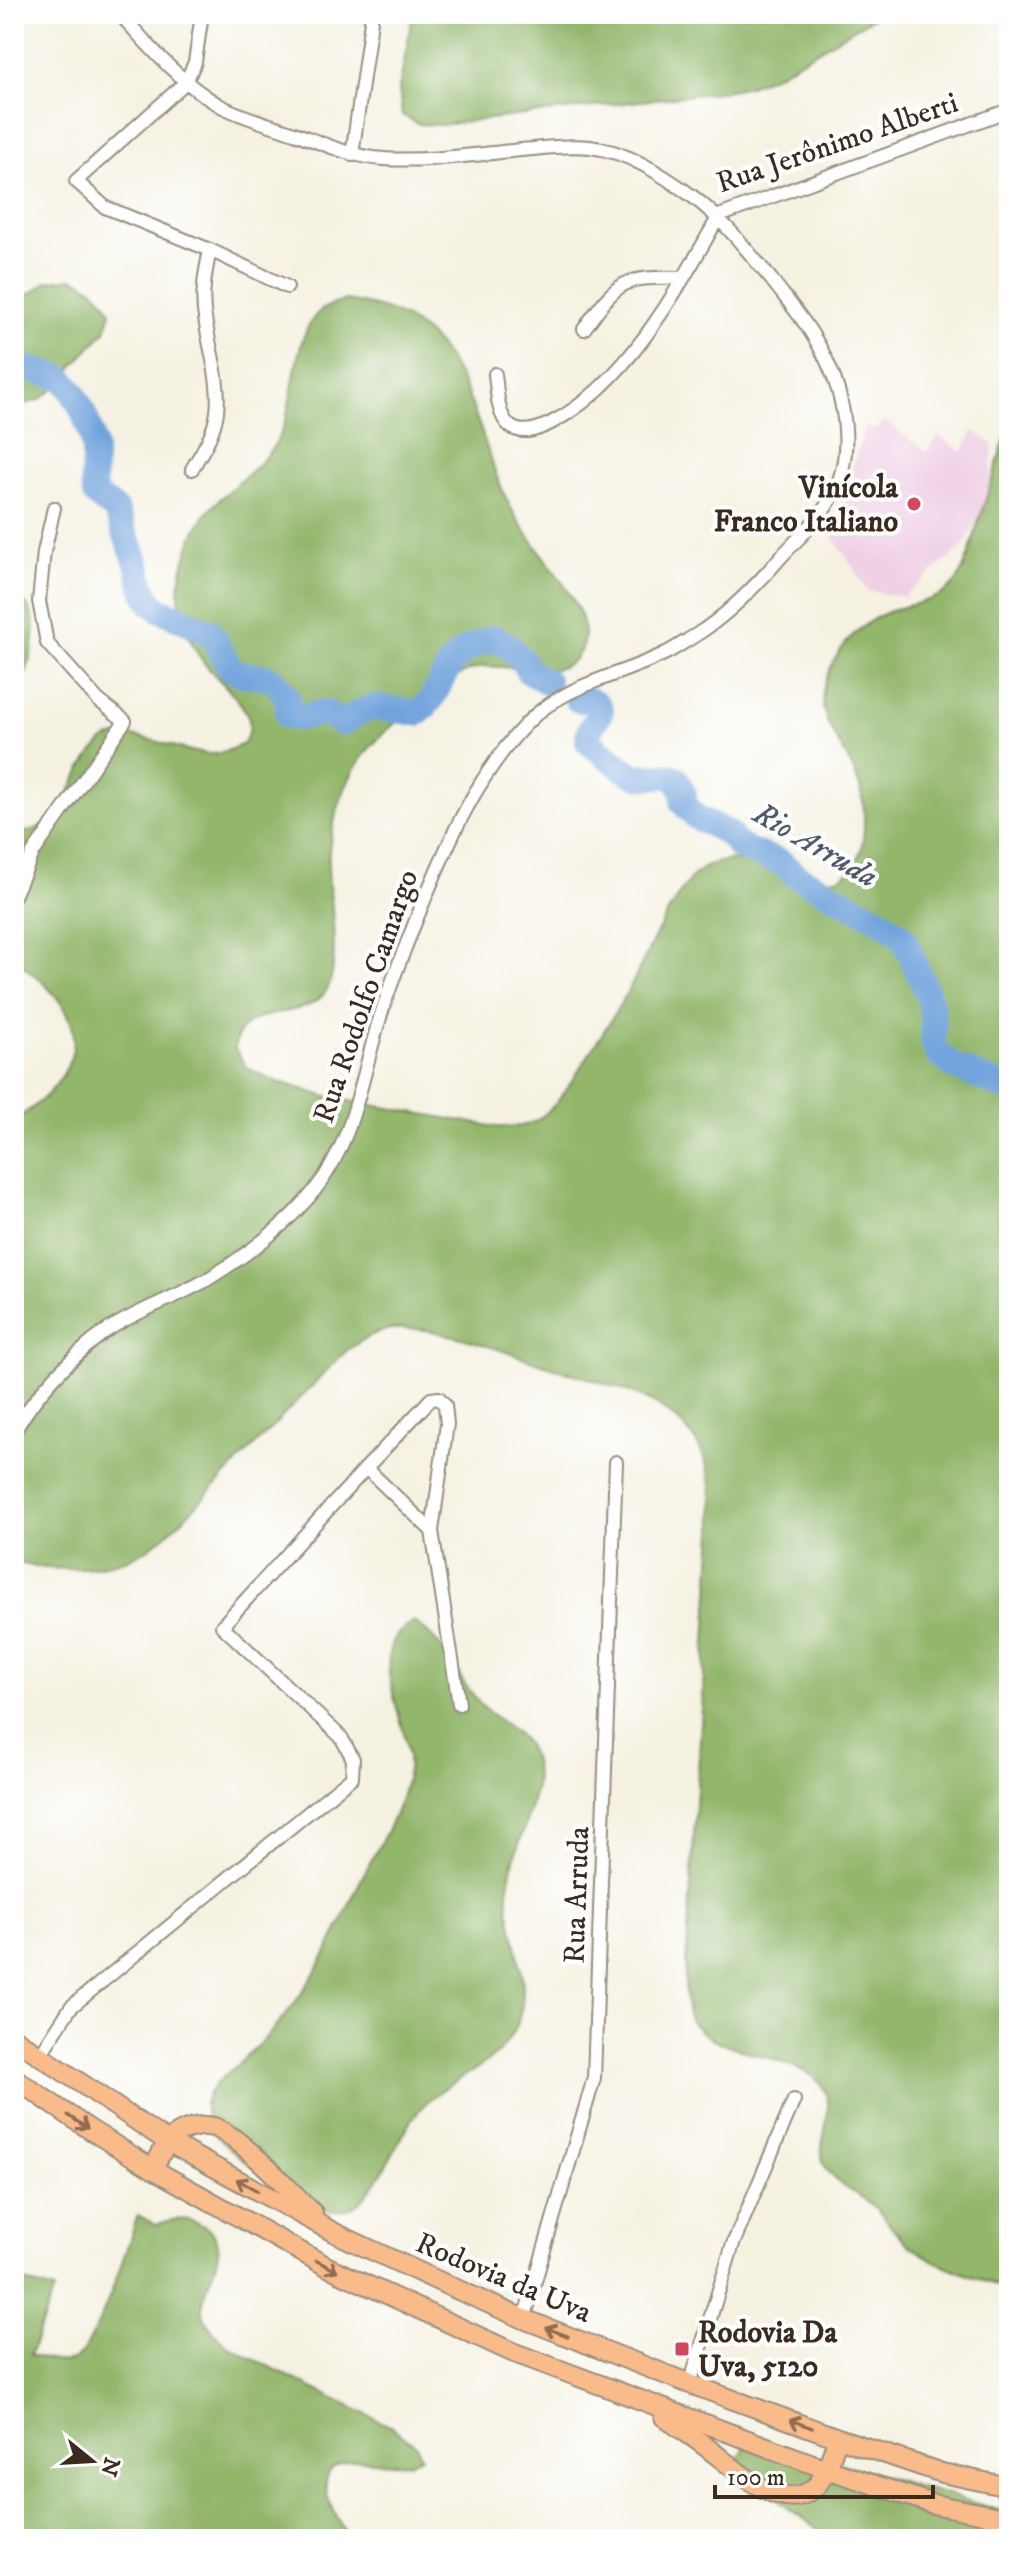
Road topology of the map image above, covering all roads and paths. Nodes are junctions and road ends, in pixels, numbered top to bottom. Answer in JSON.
{"nodes":[{"id":1,"x":120,"y":14,"type":"edge"},
{"id":2,"x":202,"y":14,"type":"edge"},
{"id":3,"x":372,"y":14,"type":"edge"},
{"id":4,"x":186,"y":82,"type":"junction"},
{"id":5,"x":1009,"y":110,"type":"edge"},
{"id":6,"x":352,"y":155,"type":"junction"},
{"id":7,"x":719,"y":216,"type":"junction"},
{"id":8,"x":210,"y":250,"type":"junction"},
{"id":9,"x":683,"y":278,"type":"junction"},
{"id":10,"x":287,"y":287,"type":"dead end"},
{"id":11,"x":584,"y":329,"type":"dead end"},
{"id":12,"x":495,"y":374,"type":"dead end"},
{"id":13,"x":192,"y":469,"type":"dead end"},
{"id":14,"x":54,"y":508,"type":"dead end"},
{"id":15,"x":14,"y":896,"type":"edge"},
{"id":16,"x":14,"y":1432,"type":"edge"},
{"id":17,"x":616,"y":1462,"type":"dead end"},
{"id":18,"x":366,"y":1468,"type":"junction"},
{"id":19,"x":432,"y":1531,"type":"junction"},
{"id":20,"x":459,"y":1704,"type":"dead end"},
{"id":21,"x":14,"y":2038,"type":"edge"},
{"id":22,"x":40,"y":2055,"type":"junction"},
{"id":23,"x":14,"y":2078,"type":"edge"},
{"id":24,"x":794,"y":2100,"type":"dead end"},
{"id":25,"x":168,"y":2142,"type":"junction"},
{"id":26,"x":153,"y":2169,"type":"junction"},
{"id":27,"x":335,"y":2233,"type":"junction"},
{"id":28,"x":524,"y":2319,"type":"junction"},
{"id":29,"x":690,"y":2384,"type":"junction"},
{"id":30,"x":642,"y":2402,"type":"junction"},
{"id":31,"x":838,"y":2438,"type":"junction"},
{"id":32,"x":826,"y":2469,"type":"junction"},
{"id":33,"x":1009,"y":2487,"type":"edge"},
{"id":34,"x":1009,"y":2519,"type":"edge"}],
"edges":[{"from":1,"to":4,"type":"street","name":"Rua Jerônimo Alberti"},
{"from":2,"to":4,"type":"street"},
{"from":3,"to":6,"type":"street"},
{"from":4,"to":6,"type":"street","name":"Rua Jerônimo Alberti"},
{"from":4,"to":8,"type":"street"},
{"from":5,"to":7,"type":"street","name":"Rua Jerônimo Alberti"},
{"from":6,"to":7,"type":"street","name":"Rua Jerônimo Alberti"},
{"from":7,"to":9,"type":"street"},
{"from":7,"to":16,"type":"street","name":"Rua Rodolfo Camargo"},
{"from":8,"to":10,"type":"street"},
{"from":8,"to":13,"type":"street"},
{"from":9,"to":11,"type":"street"},
{"from":9,"to":12,"type":"street"},
{"from":14,"to":15,"type":"street"},
{"from":17,"to":28,"type":"street","name":"Rua Arruda"},
{"from":18,"to":19,"type":"street"},
{"from":18,"to":19,"type":"street"},
{"from":18,"to":22,"type":"street"},
{"from":19,"to":20,"type":"street"},
{"from":21,"to":22,"type":"main road","name":"Rodovia da Uva"},
{"from":22,"to":25,"type":"main road","name":"Rodovia da Uva"},
{"from":23,"to":26,"type":"main road","name":"Rodovia da Uva","one_way":true},
{"from":24,"to":29,"type":"street"},
{"from":25,"to":26,"type":"main road"},
{"from":27,"to":25,"type":"main road","name":"Rodovia da Uva","one_way":true},
{"from":25,"to":27,"type":"main road"},
{"from":26,"to":30,"type":"main road","name":"Rodovia da Uva","one_way":true},
{"from":27,"to":28,"type":"main road","name":"Rodovia da Uva"},
{"from":29,"to":28,"type":"main road","name":"Rodovia da Uva","one_way":true},
{"from":31,"to":29,"type":"main road","name":"Rodovia da Uva","one_way":true},
{"from":30,"to":32,"type":"main road","name":"Rodovia da Uva"},
{"from":30,"to":32,"type":"main road"},
{"from":31,"to":32,"type":"main road"},
{"from":31,"to":33,"type":"main road","name":"Rodovia da Uva"},
{"from":32,"to":34,"type":"main road","name":"Rodovia da Uva"}]}
